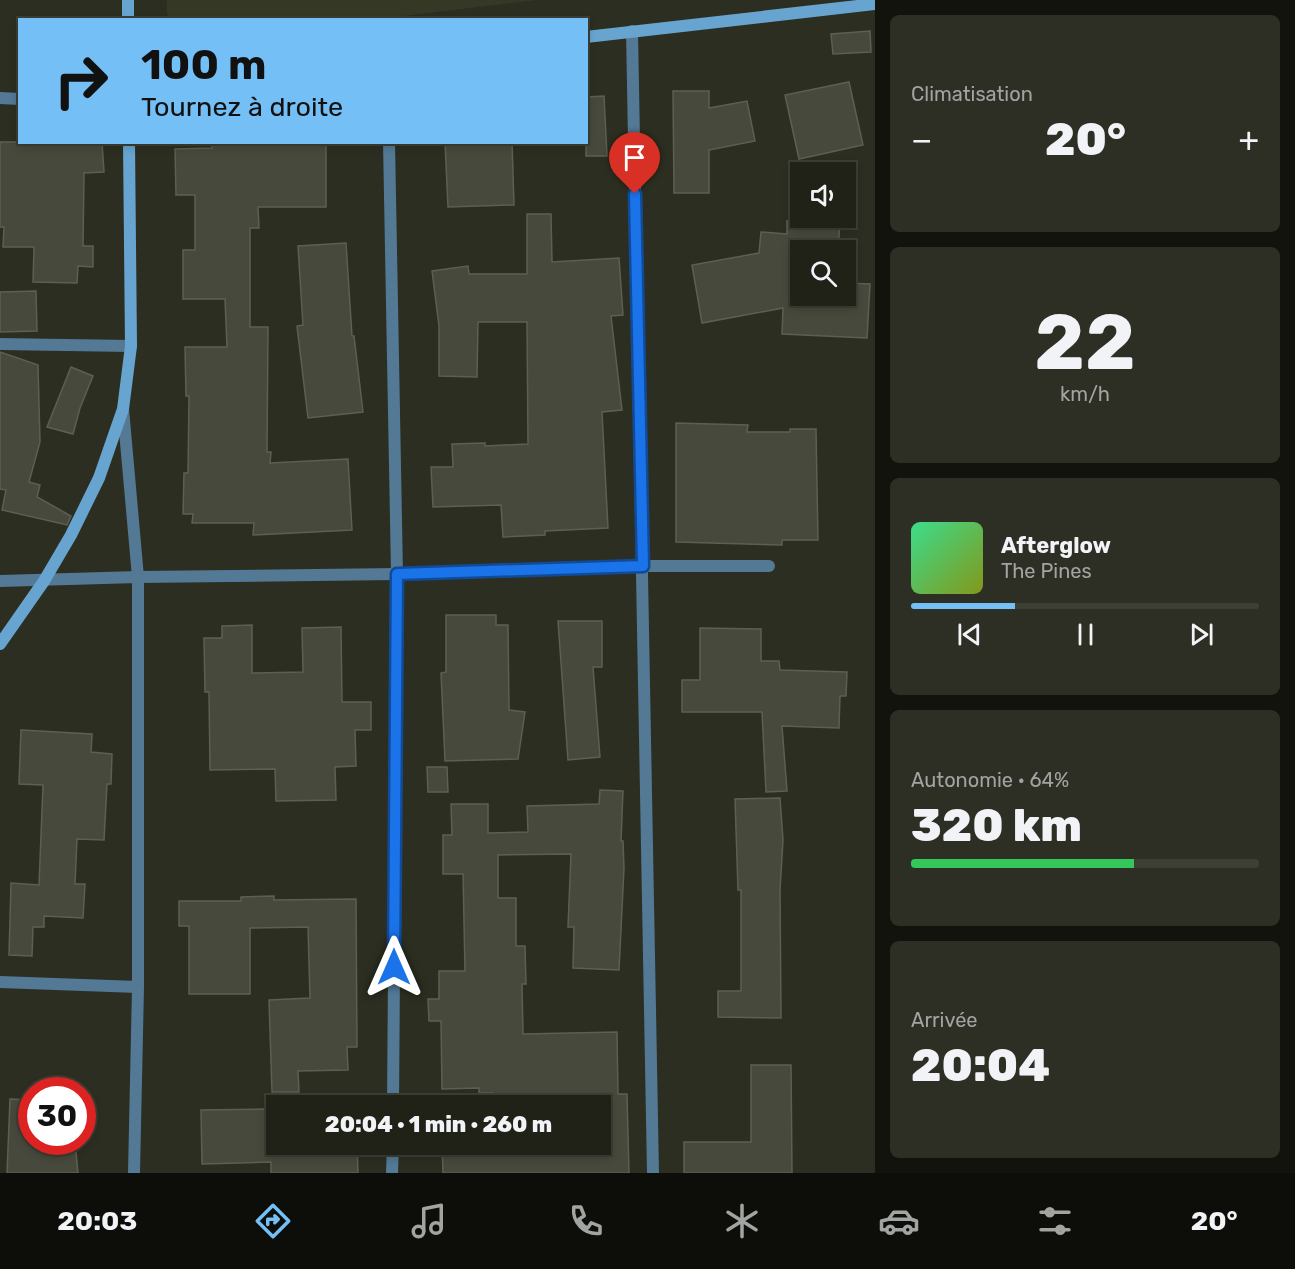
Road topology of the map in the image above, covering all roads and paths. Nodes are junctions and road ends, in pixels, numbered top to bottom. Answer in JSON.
{"nodes":[{"id":1,"x":128,"y":0,"type":"edge"},
{"id":2,"x":875,"y":4,"type":"edge"},
{"id":3,"x":128,"y":18,"type":"edge"},
{"id":4,"x":632,"y":32,"type":"junction"},
{"id":5,"x":588,"y":37,"type":"edge"},
{"id":6,"x":0,"y":98,"type":"edge"},
{"id":7,"x":18,"y":99,"type":"edge"},
{"id":8,"x":129,"y":144,"type":"edge"},
{"id":9,"x":389,"y":144,"type":"edge"},
{"id":10,"x":0,"y":344,"type":"edge"},
{"id":11,"x":131,"y":346,"type":"junction"},
{"id":12,"x":123,"y":409,"type":"junction"},
{"id":13,"x":643,"y":566,"type":"junction"},
{"id":14,"x":769,"y":566,"type":"dead end"},
{"id":15,"x":397,"y":574,"type":"junction"},
{"id":16,"x":138,"y":577,"type":"junction"},
{"id":17,"x":0,"y":580,"type":"edge"},
{"id":18,"x":44,"y":581,"type":"junction"},
{"id":19,"x":0,"y":644,"type":"edge"},
{"id":20,"x":0,"y":982,"type":"edge"},
{"id":21,"x":138,"y":987,"type":"junction"},
{"id":22,"x":393,"y":1095,"type":"edge"},
{"id":23,"x":393,"y":1155,"type":"edge"},
{"id":24,"x":134,"y":1173,"type":"edge"},
{"id":25,"x":392,"y":1173,"type":"edge"},
{"id":26,"x":653,"y":1173,"type":"edge"}],
"edges":[{"from":1,"to":3,"type":"street"},
{"from":2,"to":4,"type":"street"},
{"from":4,"to":5,"type":"street"},
{"from":4,"to":13,"type":"street"},
{"from":6,"to":7,"type":"street"},
{"from":8,"to":11,"type":"street"},
{"from":9,"to":15,"type":"street"},
{"from":10,"to":11,"type":"street"},
{"from":11,"to":12,"type":"street"},
{"from":12,"to":16,"type":"street"},
{"from":12,"to":18,"type":"street"},
{"from":13,"to":14,"type":"street"},
{"from":13,"to":15,"type":"street"},
{"from":13,"to":26,"type":"street"},
{"from":15,"to":16,"type":"street"},
{"from":15,"to":22,"type":"street"},
{"from":16,"to":18,"type":"street"},
{"from":16,"to":21,"type":"street"},
{"from":17,"to":18,"type":"street"},
{"from":18,"to":19,"type":"street"},
{"from":20,"to":21,"type":"street"},
{"from":21,"to":24,"type":"street"},
{"from":23,"to":25,"type":"street"}]}
